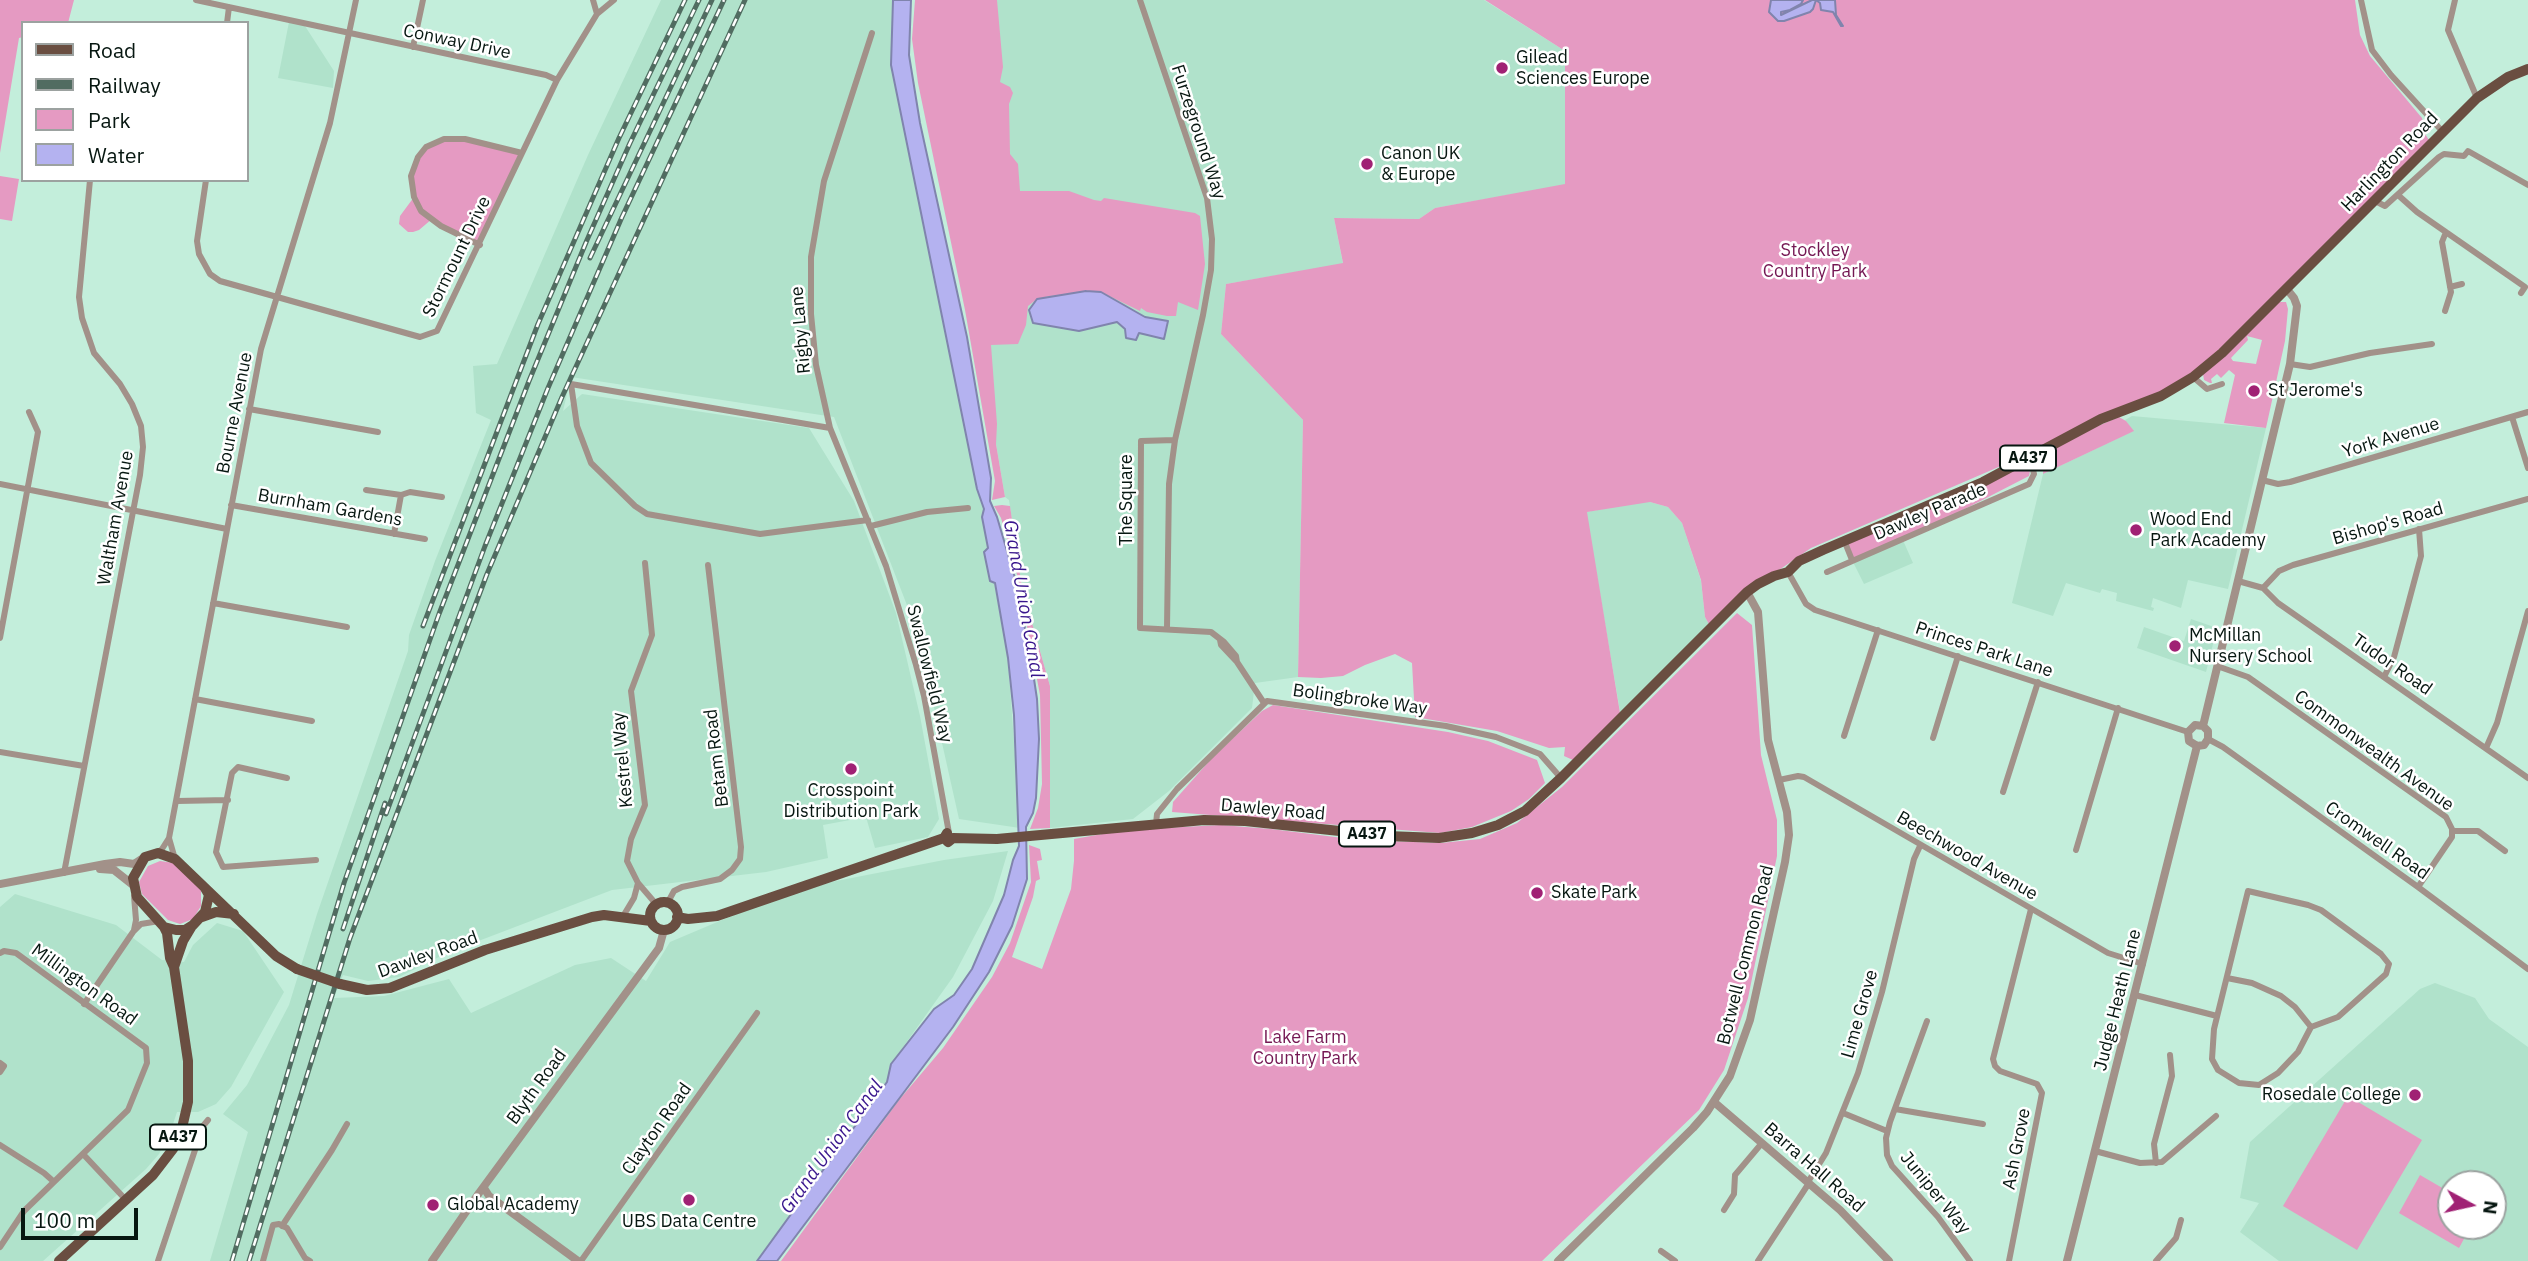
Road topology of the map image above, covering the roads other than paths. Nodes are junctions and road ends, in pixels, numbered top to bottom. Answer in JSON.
{"nodes":[{"id":1,"x":196,"y":0,"type":"edge"},
{"id":2,"x":356,"y":0,"type":"edge"},
{"id":3,"x":423,"y":0,"type":"edge"},
{"id":4,"x":593,"y":0,"type":"edge"},
{"id":5,"x":614,"y":0,"type":"edge"},
{"id":6,"x":1140,"y":0,"type":"edge"},
{"id":7,"x":2361,"y":0,"type":"edge"},
{"id":8,"x":2455,"y":0,"type":"edge"},
{"id":9,"x":229,"y":7,"type":"junction"},
{"id":10,"x":597,"y":13,"type":"junction"},
{"id":11,"x":227,"y":21,"type":"edge"},
{"id":12,"x":350,"y":33,"type":"junction"},
{"id":13,"x":872,"y":33,"type":"dead end"},
{"id":14,"x":413,"y":47,"type":"junction"},
{"id":15,"x":2527,"y":71,"type":"edge"},
{"id":16,"x":557,"y":80,"type":"junction"},
{"id":17,"x":2477,"y":98,"type":"junction"},
{"id":18,"x":2442,"y":131,"type":"junction"},
{"id":19,"x":522,"y":153,"type":"junction"},
{"id":20,"x":90,"y":182,"type":"edge"},
{"id":21,"x":206,"y":182,"type":"edge"},
{"id":22,"x":2528,"y":185,"type":"edge"},
{"id":23,"x":2398,"y":195,"type":"junction"},
{"id":24,"x":2375,"y":201,"type":"junction"},
{"id":25,"x":2446,"y":232,"type":"junction"},
{"id":26,"x":480,"y":245,"type":"junction"},
{"id":27,"x":2462,"y":284,"type":"dead end"},
{"id":28,"x":2450,"y":286,"type":"junction"},
{"id":29,"x":2286,"y":288,"type":"junction"},
{"id":30,"x":2521,"y":293,"type":"dead end"},
{"id":31,"x":275,"y":298,"type":"junction"},
{"id":32,"x":2445,"y":311,"type":"dead end"},
{"id":33,"x":2432,"y":344,"type":"dead end"},
{"id":34,"x":2290,"y":364,"type":"junction"},
{"id":35,"x":2193,"y":377,"type":"junction"},
{"id":36,"x":2222,"y":384,"type":"dead end"},
{"id":37,"x":249,"y":409,"type":"junction"},
{"id":38,"x":29,"y":412,"type":"dead end"},
{"id":39,"x":2528,"y":412,"type":"edge"},
{"id":40,"x":2512,"y":417,"type":"junction"},
{"id":41,"x":830,"y":428,"type":"junction"},
{"id":42,"x":378,"y":432,"type":"dead end"},
{"id":43,"x":1175,"y":440,"type":"junction"},
{"id":44,"x":2030,"y":457,"type":"junction"},
{"id":45,"x":2528,"y":468,"type":"edge"},
{"id":46,"x":2262,"y":480,"type":"junction"},
{"id":47,"x":0,"y":484,"type":"edge"},
{"id":48,"x":28,"y":490,"type":"junction"},
{"id":49,"x":366,"y":490,"type":"dead end"},
{"id":50,"x":401,"y":495,"type":"junction"},
{"id":51,"x":442,"y":497,"type":"dead end"},
{"id":52,"x":2528,"y":499,"type":"edge"},
{"id":53,"x":231,"y":505,"type":"junction"},
{"id":54,"x":968,"y":508,"type":"dead end"},
{"id":55,"x":132,"y":511,"type":"junction"},
{"id":56,"x":869,"y":523,"type":"junction"},
{"id":57,"x":227,"y":529,"type":"junction"},
{"id":58,"x":2419,"y":529,"type":"junction"},
{"id":59,"x":394,"y":534,"type":"junction"},
{"id":60,"x":425,"y":539,"type":"dead end"},
{"id":61,"x":1844,"y":540,"type":"junction"},
{"id":62,"x":1852,"y":560,"type":"junction"},
{"id":63,"x":645,"y":563,"type":"dead end"},
{"id":64,"x":708,"y":565,"type":"dead end"},
{"id":65,"x":1788,"y":572,"type":"junction"},
{"id":66,"x":1827,"y":572,"type":"dead end"},
{"id":67,"x":2238,"y":580,"type":"junction"},
{"id":68,"x":2263,"y":588,"type":"junction"},
{"id":69,"x":1747,"y":592,"type":"junction"},
{"id":70,"x":214,"y":603,"type":"junction"},
{"id":71,"x":2528,"y":611,"type":"edge"},
{"id":72,"x":347,"y":627,"type":"dead end"},
{"id":73,"x":1167,"y":628,"type":"junction"},
{"id":74,"x":1878,"y":630,"type":"junction"},
{"id":75,"x":0,"y":638,"type":"edge"},
{"id":76,"x":1958,"y":656,"type":"junction"},
{"id":77,"x":2217,"y":666,"type":"junction"},
{"id":78,"x":2384,"y":677,"type":"junction"},
{"id":79,"x":2038,"y":682,"type":"junction"},
{"id":80,"x":195,"y":699,"type":"junction"},
{"id":81,"x":1265,"y":703,"type":"junction"},
{"id":82,"x":2118,"y":708,"type":"junction"},
{"id":83,"x":312,"y":721,"type":"dead end"},
{"id":84,"x":2203,"y":726,"type":"junction"},
{"id":85,"x":2188,"y":732,"type":"junction"},
{"id":86,"x":1844,"y":736,"type":"dead end"},
{"id":87,"x":1933,"y":738,"type":"dead end"},
{"id":88,"x":2208,"y":739,"type":"junction"},
{"id":89,"x":2197,"y":746,"type":"junction"},
{"id":90,"x":2486,"y":748,"type":"junction"},
{"id":91,"x":0,"y":752,"type":"edge"},
{"id":92,"x":84,"y":766,"type":"junction"},
{"id":93,"x":287,"y":778,"type":"dead end"},
{"id":94,"x":1561,"y":778,"type":"junction"},
{"id":95,"x":2528,"y":778,"type":"edge"},
{"id":96,"x":1779,"y":780,"type":"junction"},
{"id":97,"x":2003,"y":792,"type":"dead end"},
{"id":98,"x":177,"y":800,"type":"junction"},
{"id":99,"x":228,"y":800,"type":"junction"},
{"id":100,"x":1156,"y":824,"type":"junction"},
{"id":101,"x":2453,"y":831,"type":"junction"},
{"id":102,"x":949,"y":836,"type":"junction"},
{"id":103,"x":169,"y":838,"type":"junction"},
{"id":104,"x":1920,"y":846,"type":"junction"},
{"id":105,"x":2076,"y":850,"type":"dead end"},
{"id":106,"x":2505,"y":851,"type":"dead end"},
{"id":107,"x":150,"y":855,"type":"junction"},
{"id":108,"x":175,"y":859,"type":"junction"},
{"id":109,"x":316,"y":860,"type":"dead end"},
{"id":110,"x":84,"y":869,"type":"junction"},
{"id":111,"x":64,"y":873,"type":"junction"},
{"id":112,"x":638,"y":883,"type":"junction"},
{"id":113,"x":0,"y":884,"type":"edge"},
{"id":114,"x":134,"y":887,"type":"junction"},
{"id":115,"x":2418,"y":887,"type":"junction"},
{"id":116,"x":205,"y":888,"type":"junction"},
{"id":117,"x":668,"y":902,"type":"junction"},
{"id":118,"x":656,"y":904,"type":"junction"},
{"id":119,"x":2031,"y":909,"type":"junction"},
{"id":120,"x":235,"y":914,"type":"junction"},
{"id":121,"x":677,"y":917,"type":"junction"},
{"id":122,"x":622,"y":918,"type":"junction"},
{"id":123,"x":651,"y":921,"type":"junction"},
{"id":124,"x":196,"y":922,"type":"junction"},
{"id":125,"x":162,"y":924,"type":"junction"},
{"id":126,"x":664,"y":930,"type":"junction"},
{"id":127,"x":133,"y":932,"type":"junction"},
{"id":128,"x":0,"y":953,"type":"edge"},
{"id":129,"x":2143,"y":964,"type":"junction"},
{"id":130,"x":174,"y":967,"type":"junction"},
{"id":131,"x":2528,"y":969,"type":"edge"},
{"id":132,"x":2227,"y":978,"type":"junction"},
{"id":133,"x":2135,"y":995,"type":"junction"},
{"id":134,"x":84,"y":1004,"type":"junction"},
{"id":135,"x":757,"y":1013,"type":"dead end"},
{"id":136,"x":2217,"y":1016,"type":"junction"},
{"id":137,"x":1927,"y":1021,"type":"dead end"},
{"id":138,"x":2311,"y":1027,"type":"junction"},
{"id":139,"x":2170,"y":1055,"type":"dead end"},
{"id":140,"x":0,"y":1063,"type":"edge"},
{"id":141,"x":0,"y":1072,"type":"edge"},
{"id":142,"x":1714,"y":1102,"type":"junction"},
{"id":143,"x":1895,"y":1109,"type":"junction"},
{"id":144,"x":1843,"y":1113,"type":"junction"},
{"id":145,"x":2216,"y":1116,"type":"dead end"},
{"id":146,"x":203,"y":1123,"type":"dead end"},
{"id":147,"x":346,"y":1124,"type":"dead end"},
{"id":148,"x":1983,"y":1124,"type":"dead end"},
{"id":149,"x":1887,"y":1131,"type":"junction"},
{"id":150,"x":1762,"y":1143,"type":"junction"},
{"id":151,"x":0,"y":1145,"type":"edge"},
{"id":152,"x":2095,"y":1151,"type":"junction"},
{"id":153,"x":83,"y":1154,"type":"junction"},
{"id":154,"x":2156,"y":1163,"type":"junction"},
{"id":155,"x":53,"y":1181,"type":"junction"},
{"id":156,"x":1808,"y":1183,"type":"junction"},
{"id":157,"x":484,"y":1188,"type":"junction"},
{"id":158,"x":127,"y":1201,"type":"junction"},
{"id":159,"x":1724,"y":1210,"type":"dead end"},
{"id":160,"x":2180,"y":1220,"type":"dead end"},
{"id":161,"x":282,"y":1226,"type":"junction"},
{"id":162,"x":0,"y":1247,"type":"edge"},
{"id":163,"x":1661,"y":1251,"type":"dead end"},
{"id":164,"x":59,"y":1261,"type":"edge"},
{"id":165,"x":158,"y":1261,"type":"edge"},
{"id":166,"x":263,"y":1261,"type":"edge"},
{"id":167,"x":310,"y":1261,"type":"edge"},
{"id":168,"x":432,"y":1261,"type":"edge"},
{"id":169,"x":580,"y":1261,"type":"edge"},
{"id":170,"x":1558,"y":1261,"type":"edge"},
{"id":171,"x":1675,"y":1261,"type":"edge"},
{"id":172,"x":1758,"y":1261,"type":"edge"},
{"id":173,"x":1889,"y":1261,"type":"edge"},
{"id":174,"x":1970,"y":1261,"type":"edge"},
{"id":175,"x":2009,"y":1261,"type":"edge"},
{"id":176,"x":2067,"y":1261,"type":"edge"},
{"id":177,"x":2156,"y":1261,"type":"edge"}],
"edges":[{"from":1,"to":9,"type":"street","name":"Conway Drive"},
{"from":2,"to":12,"type":"street","name":"Bourne Avenue"},
{"from":3,"to":14,"type":"street"},
{"from":4,"to":10,"type":"street"},
{"from":5,"to":10,"type":"street"},
{"from":6,"to":43,"type":"street","name":"Furzeground Way"},
{"from":7,"to":18,"type":"street"},
{"from":8,"to":17,"type":"street"},
{"from":9,"to":11,"type":"street"},
{"from":9,"to":12,"type":"street","name":"Conway Drive"},
{"from":10,"to":16,"type":"street","name":"Stormount Drive"},
{"from":12,"to":14,"type":"street","name":"Conway Drive"},
{"from":12,"to":31,"type":"street","name":"Bourne Avenue"},
{"from":13,"to":41,"type":"street","name":"Rigby Lane"},
{"from":14,"to":16,"type":"street","name":"Conway Drive"},
{"from":15,"to":17,"type":"main road","name":"Harlington Road","number":"A437"},
{"from":16,"to":19,"type":"street","name":"Stormount Drive"},
{"from":17,"to":18,"type":"main road","name":"Harlington Road","number":"A437"},
{"from":18,"to":24,"type":"main road","name":"Harlington Road","number":"A437"},
{"from":19,"to":26,"type":"street","name":"Stormount Drive"},
{"from":19,"to":26,"type":"street"},
{"from":20,"to":55,"type":"street","name":"Waltham Avenue"},
{"from":21,"to":31,"type":"street","name":"Stormount Drive"},
{"from":22,"to":23,"type":"street"},
{"from":23,"to":24,"type":"street"},
{"from":23,"to":25,"type":"street"},
{"from":24,"to":29,"type":"main road","name":"Harlington Road","number":"A437"},
{"from":25,"to":28,"type":"street"},
{"from":25,"to":30,"type":"street"},
{"from":26,"to":31,"type":"street","name":"Stormount Drive"},
{"from":27,"to":28,"type":"street"},
{"from":28,"to":32,"type":"street"},
{"from":29,"to":34,"type":"street"},
{"from":29,"to":35,"type":"main road","number":"A437"},
{"from":31,"to":37,"type":"street","name":"Bourne Avenue"},
{"from":33,"to":34,"type":"street"},
{"from":34,"to":46,"type":"street"},
{"from":35,"to":36,"type":"street"},
{"from":35,"to":44,"type":"main road","number":"A437"},
{"from":37,"to":42,"type":"street"},
{"from":37,"to":53,"type":"street","name":"Bourne Avenue"},
{"from":38,"to":48,"type":"street"},
{"from":39,"to":40,"type":"street","name":"York Avenue"},
{"from":40,"to":45,"type":"street"},
{"from":40,"to":46,"type":"street","name":"York Avenue"},
{"from":41,"to":56,"type":"street","name":"Rigby Lane"},
{"from":41,"to":56,"type":"street"},
{"from":43,"to":73,"type":"street"},
{"from":43,"to":73,"type":"street","name":"The Square"},
{"from":44,"to":61,"type":"main road","number":"A437"},
{"from":44,"to":62,"type":"street","name":"Dawley Parade"},
{"from":46,"to":67,"type":"street"},
{"from":47,"to":48,"type":"street"},
{"from":48,"to":55,"type":"street"},
{"from":48,"to":75,"type":"street"},
{"from":49,"to":50,"type":"street"},
{"from":50,"to":51,"type":"street"},
{"from":50,"to":59,"type":"street"},
{"from":52,"to":58,"type":"street","name":"Bishop's Road"},
{"from":53,"to":57,"type":"street","name":"Bourne Avenue"},
{"from":53,"to":59,"type":"street","name":"Burnham Gardens"},
{"from":54,"to":56,"type":"street"},
{"from":55,"to":57,"type":"street"},
{"from":55,"to":92,"type":"street","name":"Waltham Avenue"},
{"from":56,"to":102,"type":"street","name":"Swallowfield Way"},
{"from":57,"to":70,"type":"street","name":"Bourne Avenue"},
{"from":58,"to":68,"type":"street","name":"Bishop's Road"},
{"from":58,"to":78,"type":"street"},
{"from":59,"to":60,"type":"street","name":"Burnham Gardens"},
{"from":61,"to":62,"type":"street"},
{"from":61,"to":65,"type":"main road","number":"A437"},
{"from":62,"to":66,"type":"street","name":"Dawley Parade"},
{"from":63,"to":112,"type":"street","name":"Kestrel Way"},
{"from":64,"to":117,"type":"street","name":"Betam Road"},
{"from":65,"to":69,"type":"main road","number":"A437"},
{"from":65,"to":74,"type":"street","name":"Princes Park Lane"},
{"from":67,"to":68,"type":"street","name":"Tudor Road"},
{"from":67,"to":77,"type":"street"},
{"from":68,"to":78,"type":"street","name":"Tudor Road"},
{"from":69,"to":94,"type":"main road","name":"Dawley Road","number":"A437"},
{"from":69,"to":96,"type":"street","name":"Botwell Common Road"},
{"from":70,"to":72,"type":"street"},
{"from":70,"to":80,"type":"street","name":"Bourne Avenue"},
{"from":71,"to":90,"type":"street"},
{"from":73,"to":81,"type":"street","name":"The Square"},
{"from":74,"to":76,"type":"street","name":"Princes Park Lane"},
{"from":74,"to":86,"type":"street"},
{"from":76,"to":79,"type":"street","name":"Princes Park Lane"},
{"from":76,"to":87,"type":"street"},
{"from":77,"to":84,"type":"street"},
{"from":77,"to":101,"type":"street","name":"Commonwealth Avenue"},
{"from":78,"to":90,"type":"street","name":"Tudor Road"},
{"from":79,"to":82,"type":"street","name":"Princes Park Lane"},
{"from":79,"to":97,"type":"street"},
{"from":80,"to":83,"type":"street"},
{"from":80,"to":98,"type":"street","name":"Bourne Avenue"},
{"from":81,"to":94,"type":"street","name":"Bolingbroke Way"},
{"from":81,"to":100,"type":"street"},
{"from":82,"to":85,"type":"street","name":"Princes Park Lane"},
{"from":82,"to":105,"type":"street"},
{"from":84,"to":85,"type":"street"},
{"from":84,"to":88,"type":"street"},
{"from":85,"to":89,"type":"street"},
{"from":88,"to":89,"type":"street"},
{"from":88,"to":115,"type":"street","name":"Cromwell Road"},
{"from":89,"to":129,"type":"street","name":"Judge Heath Lane"},
{"from":90,"to":95,"type":"street","name":"Tudor Road"},
{"from":91,"to":92,"type":"street"},
{"from":92,"to":111,"type":"street","name":"Waltham Avenue"},
{"from":93,"to":99,"type":"street"},
{"from":94,"to":100,"type":"main road","name":"Dawley Road","number":"A437"},
{"from":96,"to":104,"type":"street","name":"Beechwood Avenue"},
{"from":96,"to":142,"type":"street","name":"Botwell Common Road"},
{"from":98,"to":99,"type":"street"},
{"from":98,"to":103,"type":"street","name":"Bourne Avenue"},
{"from":99,"to":109,"type":"street"},
{"from":100,"to":102,"type":"main road","name":"Dawley Road","number":"A437"},
{"from":101,"to":106,"type":"street"},
{"from":101,"to":115,"type":"street","name":"Commonwealth Avenue"},
{"from":102,"to":121,"type":"main road","name":"Dawley Road","number":"A437"},
{"from":103,"to":107,"type":"street","name":"Bourne Avenue"},
{"from":103,"to":108,"type":"street","name":"Bourne Avenue"},
{"from":104,"to":119,"type":"street","name":"Beechwood Avenue"},
{"from":104,"to":144,"type":"street","name":"Lime Grove"},
{"from":107,"to":108,"type":"main road","name":"Dawley Road"},
{"from":107,"to":110,"type":"street","name":"Dawley Road"},
{"from":107,"to":114,"type":"main road"},
{"from":108,"to":116,"type":"main road","name":"Dawley Road"},
{"from":110,"to":111,"type":"street","name":"Dawley Road"},
{"from":110,"to":114,"type":"street","name":"Dawley Road"},
{"from":111,"to":113,"type":"street","name":"Dawley Road"},
{"from":112,"to":118,"type":"street","name":"Kestrel Way"},
{"from":112,"to":122,"type":"street"},
{"from":114,"to":125,"type":"main road","name":"Dawley Road"},
{"from":114,"to":127,"type":"street"},
{"from":115,"to":131,"type":"street","name":"Cromwell Road"},
{"from":116,"to":120,"type":"main road","name":"Dawley Road"},
{"from":116,"to":124,"type":"main road"},
{"from":117,"to":118,"type":"main road"},
{"from":117,"to":121,"type":"main road"},
{"from":118,"to":123,"type":"main road"},
{"from":119,"to":129,"type":"street","name":"Beechwood Avenue"},
{"from":119,"to":175,"type":"street","name":"Ash Grove"},
{"from":120,"to":122,"type":"main road","name":"Dawley Road","bridge":true},
{"from":120,"to":124,"type":"main road"},
{"from":121,"to":126,"type":"main road"},
{"from":122,"to":123,"type":"main road","name":"Dawley Road"},
{"from":123,"to":126,"type":"main road","name":"Dawley Road"},
{"from":124,"to":125,"type":"main road"},
{"from":124,"to":130,"type":"main road"},
{"from":125,"to":127,"type":"street"},
{"from":125,"to":130,"type":"main road","number":"A437"},
{"from":126,"to":157,"type":"street","name":"Blyth Road"},
{"from":127,"to":134,"type":"street"},
{"from":128,"to":134,"type":"street","name":"Millington Road"},
{"from":129,"to":133,"type":"street","name":"Judge Heath Lane"},
{"from":130,"to":158,"type":"main road","number":"A437"},
{"from":132,"to":136,"type":"street"},
{"from":132,"to":138,"type":"street"},
{"from":132,"to":138,"type":"street"},
{"from":133,"to":136,"type":"street"},
{"from":133,"to":152,"type":"street","name":"Judge Heath Lane"},
{"from":134,"to":153,"type":"street","name":"Millington Road"},
{"from":135,"to":169,"type":"street","name":"Clayton Road"},
{"from":136,"to":138,"type":"street"},
{"from":137,"to":143,"type":"street","name":"Juniper Way"},
{"from":139,"to":154,"type":"street"},
{"from":140,"to":141,"type":"street"},
{"from":142,"to":150,"type":"street","name":"Barra Hall Road"},
{"from":142,"to":170,"type":"street","name":"Botwell Common Road"},
{"from":143,"to":148,"type":"street"},
{"from":143,"to":149,"type":"street","name":"Juniper Way"},
{"from":144,"to":149,"type":"street"},
{"from":144,"to":156,"type":"street","name":"Lime Grove"},
{"from":145,"to":154,"type":"street"},
{"from":146,"to":165,"type":"street"},
{"from":147,"to":161,"type":"street"},
{"from":149,"to":174,"type":"street","name":"Juniper Way"},
{"from":150,"to":156,"type":"street","name":"Barra Hall Road"},
{"from":150,"to":159,"type":"street"},
{"from":151,"to":155,"type":"street"},
{"from":152,"to":154,"type":"street"},
{"from":152,"to":176,"type":"street","name":"Judge Heath Lane"},
{"from":153,"to":155,"type":"street","name":"Millington Road"},
{"from":153,"to":158,"type":"street"},
{"from":155,"to":162,"type":"street","name":"Millington Road"},
{"from":156,"to":172,"type":"street","name":"Lime Grove"},
{"from":156,"to":173,"type":"street","name":"Barra Hall Road"},
{"from":157,"to":168,"type":"street","name":"Blyth Road"},
{"from":157,"to":169,"type":"street"},
{"from":158,"to":164,"type":"main road","number":"A437"},
{"from":160,"to":177,"type":"street"},
{"from":161,"to":166,"type":"street"},
{"from":161,"to":167,"type":"street"},
{"from":163,"to":171,"type":"street"}]}
